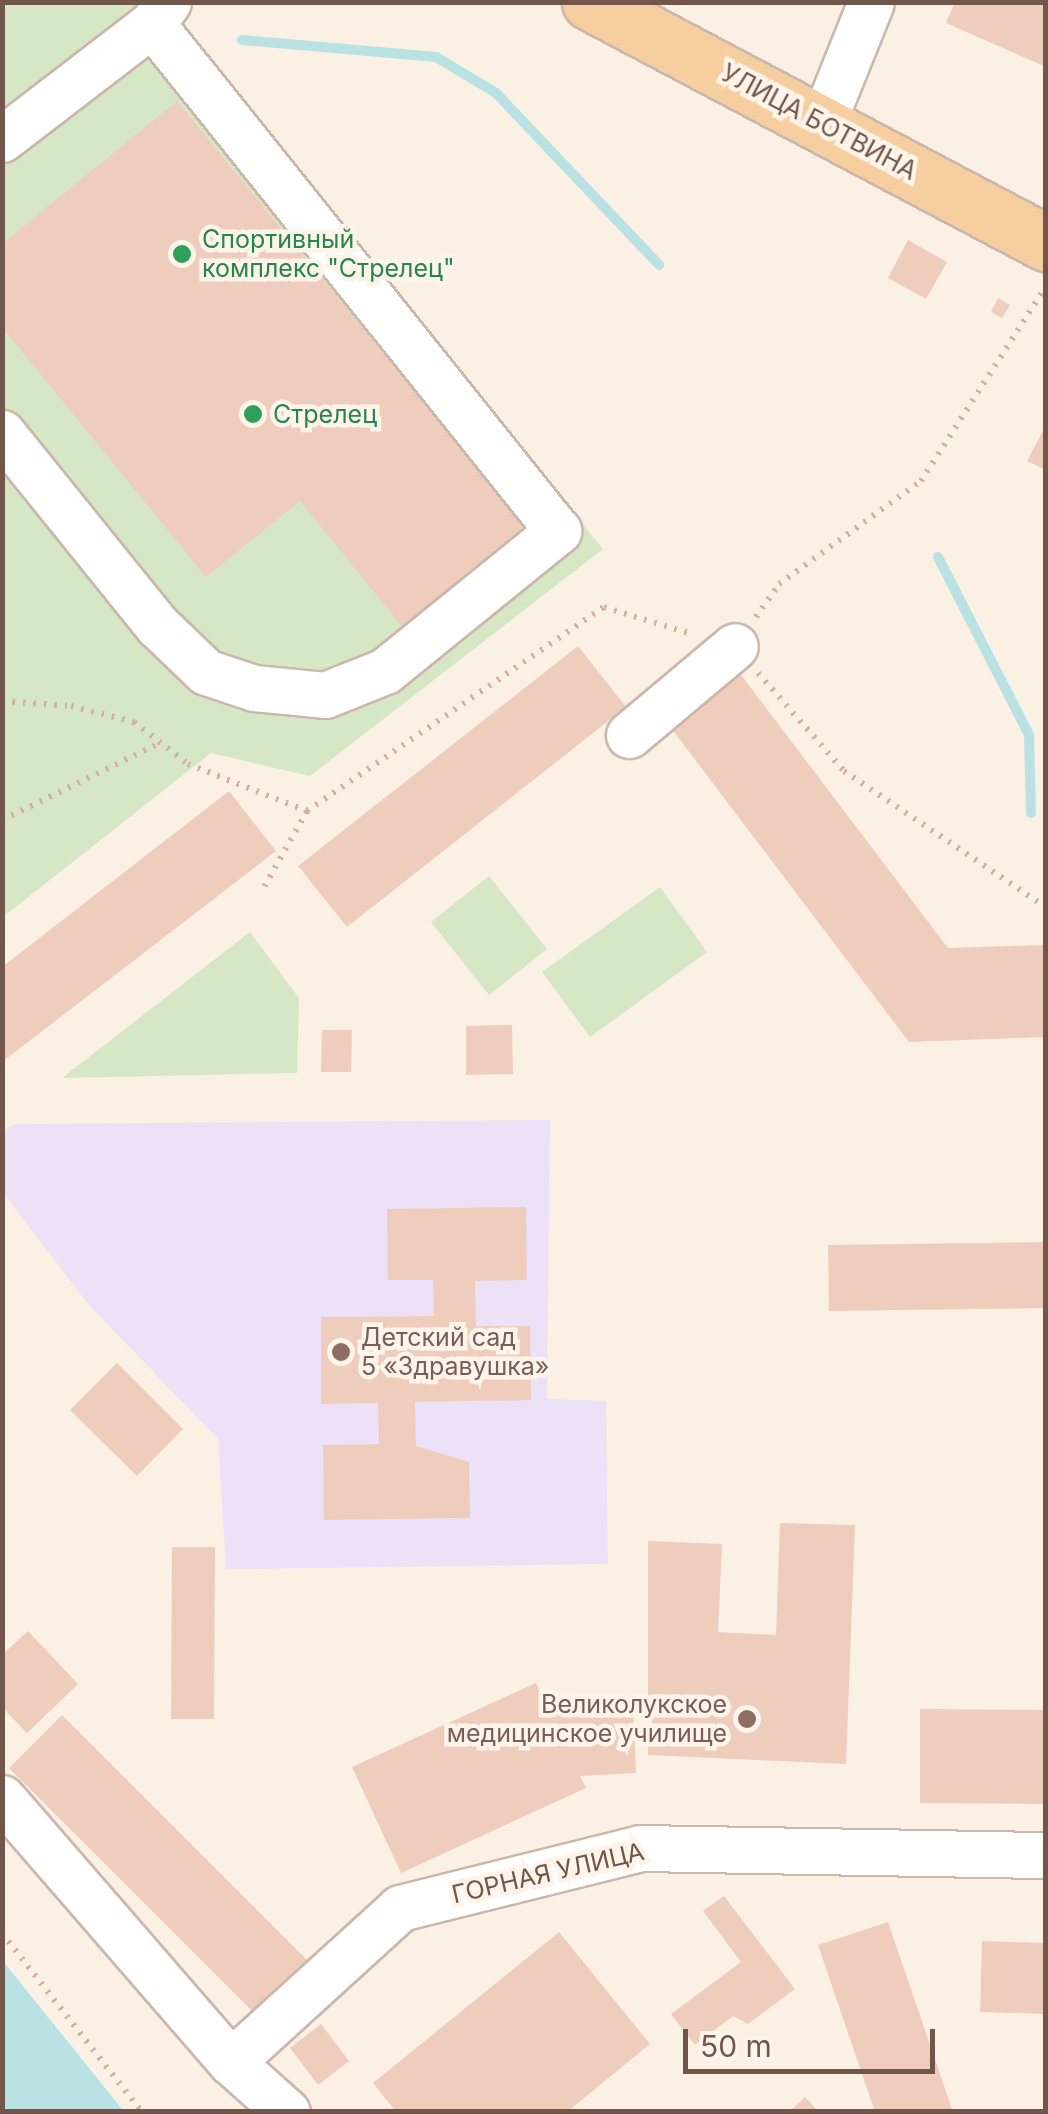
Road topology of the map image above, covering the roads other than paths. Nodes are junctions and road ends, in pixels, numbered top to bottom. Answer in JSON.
{"nodes":[{"id":1,"x":871,"y":2,"type":"edge"},
{"id":2,"x":599,"y":4,"type":"edge"},
{"id":3,"x":160,"y":13,"type":"edge"},
{"id":4,"x":822,"y":124,"type":"junction"},
{"id":5,"x":2,"y":139,"type":"edge"},
{"id":6,"x":1046,"y":243,"type":"edge"},
{"id":7,"x":2,"y":433,"type":"edge"},
{"id":8,"x":735,"y":646,"type":"road end"},
{"id":9,"x":629,"y":735,"type":"dead end"},
{"id":10,"x":2,"y":1798,"type":"edge"},
{"id":11,"x":1046,"y":1854,"type":"edge"},
{"id":12,"x":231,"y":2062,"type":"junction"},
{"id":13,"x":287,"y":2112,"type":"edge"}],
"edges":[{"from":1,"to":4,"type":"street"},
{"from":2,"to":4,"type":"main road","name":"УЛИЦА БОТВИНА"},
{"from":3,"to":5,"type":"street"},
{"from":3,"to":7,"type":"street"},
{"from":4,"to":6,"type":"main road","name":"УЛИЦА БОТВИНА"},
{"from":8,"to":9,"type":"street"},
{"from":10,"to":12,"type":"street"},
{"from":11,"to":12,"type":"street","name":"ГОРНАЯ УЛИЦА"},
{"from":12,"to":13,"type":"street"}]}
